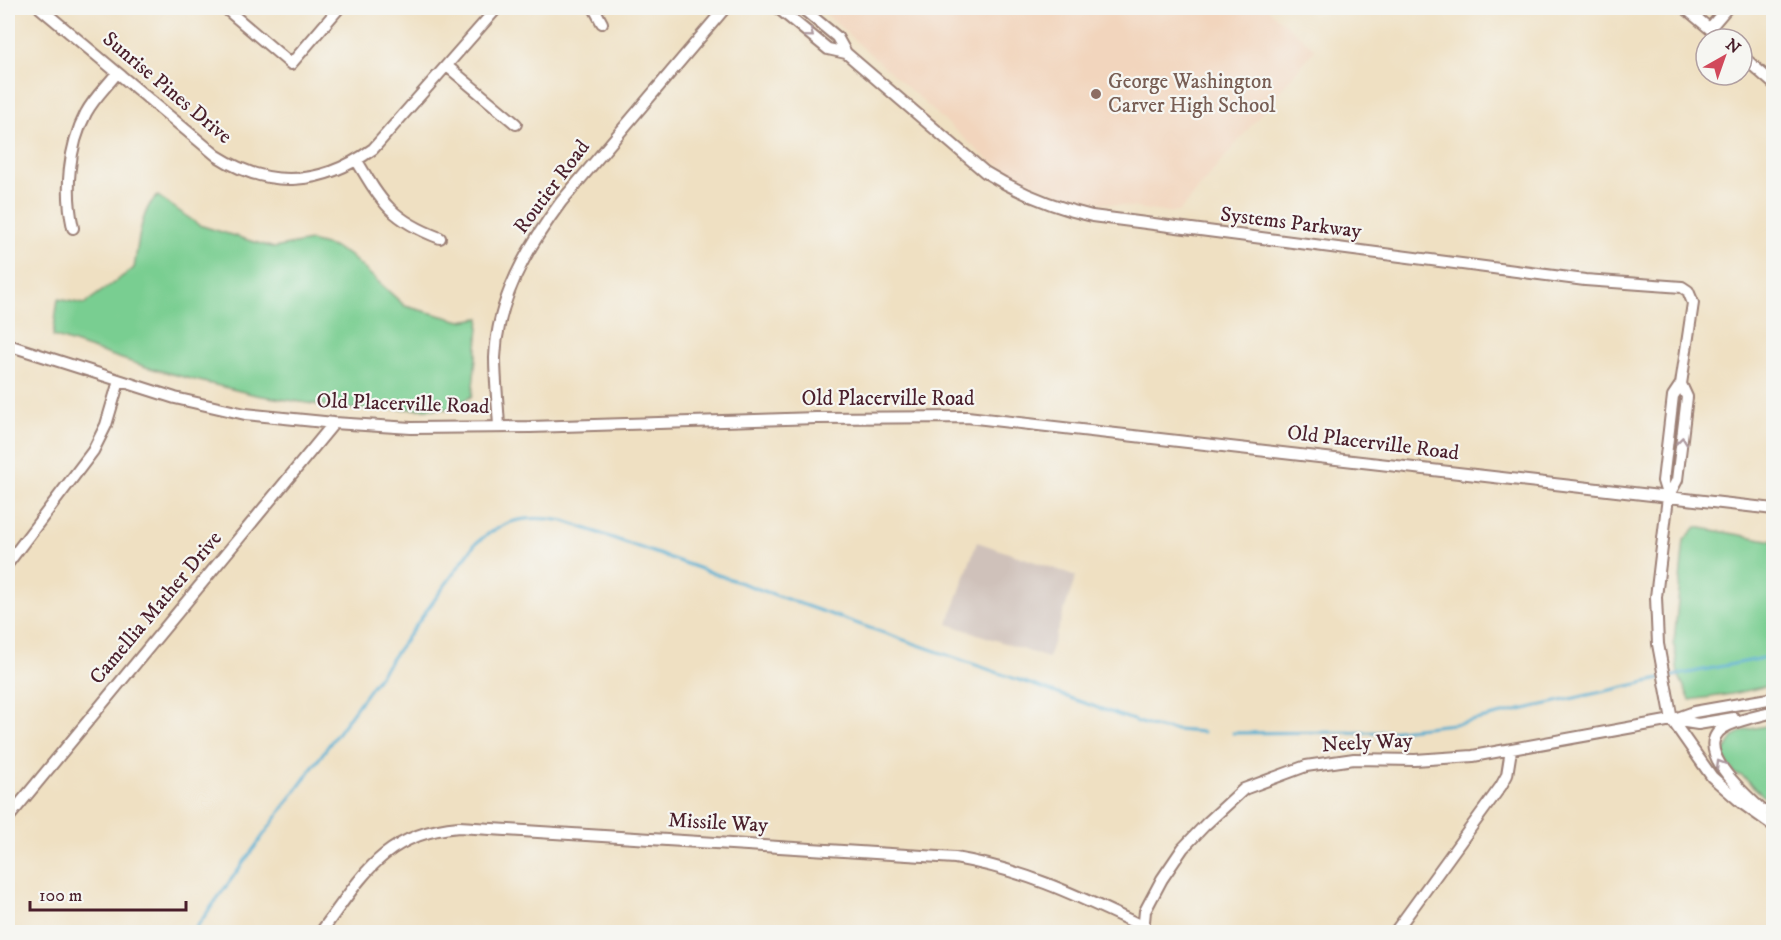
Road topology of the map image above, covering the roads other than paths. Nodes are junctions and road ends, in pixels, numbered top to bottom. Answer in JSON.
{"nodes":[{"id":1,"x":40,"y":8,"type":"edge"},
{"id":2,"x":225,"y":8,"type":"edge"},
{"id":3,"x":339,"y":8,"type":"edge"},
{"id":4,"x":497,"y":8,"type":"edge"},
{"id":5,"x":594,"y":8,"type":"edge"},
{"id":6,"x":725,"y":8,"type":"edge"},
{"id":7,"x":778,"y":8,"type":"edge"},
{"id":8,"x":802,"y":8,"type":"edge"},
{"id":9,"x":1685,"y":8,"type":"edge"},
{"id":10,"x":1727,"y":8,"type":"edge"},
{"id":11,"x":602,"y":23,"type":"dead end"},
{"id":12,"x":1709,"y":27,"type":"edge"},
{"id":13,"x":1711,"y":27,"type":"edge"},
{"id":14,"x":846,"y":53,"type":"junction"},
{"id":15,"x":447,"y":66,"type":"junction"},
{"id":16,"x":1754,"y":67,"type":"edge"},
{"id":17,"x":117,"y":73,"type":"junction"},
{"id":18,"x":1773,"y":84,"type":"edge"},
{"id":19,"x":516,"y":124,"type":"dead end"},
{"id":20,"x":357,"y":161,"type":"junction"},
{"id":21,"x":73,"y":228,"type":"dead end"},
{"id":22,"x":440,"y":238,"type":"dead end"},
{"id":23,"x":8,"y":345,"type":"edge"},
{"id":24,"x":118,"y":381,"type":"junction"},
{"id":25,"x":334,"y":423,"type":"junction"},
{"id":26,"x":499,"y":427,"type":"junction"},
{"id":27,"x":1668,"y":497,"type":"junction"},
{"id":28,"x":1773,"y":508,"type":"edge"},
{"id":29,"x":8,"y":563,"type":"edge"},
{"id":30,"x":1773,"y":698,"type":"edge"},
{"id":31,"x":1773,"y":712,"type":"edge"},
{"id":32,"x":1672,"y":720,"type":"junction"},
{"id":33,"x":1511,"y":750,"type":"junction"},
{"id":34,"x":8,"y":818,"type":"edge"},
{"id":35,"x":1773,"y":824,"type":"edge"},
{"id":36,"x":1143,"y":930,"type":"edge"},
{"id":37,"x":321,"y":933,"type":"edge"},
{"id":38,"x":1395,"y":933,"type":"edge"}],
"edges":[{"from":1,"to":17,"type":"street","name":"Sunrise Pines Drive"},
{"from":2,"to":3,"type":"street"},
{"from":4,"to":15,"type":"street","name":"Sunrise Pines Drive"},
{"from":5,"to":11,"type":"street"},
{"from":6,"to":26,"type":"street","name":"Routier Road"},
{"from":7,"to":14,"type":"street","name":"Systems Parkway","one_way":true},
{"from":8,"to":14,"type":"street","name":"Systems Parkway"},
{"from":9,"to":12,"type":"street"},
{"from":10,"to":13,"type":"street"},
{"from":14,"to":27,"type":"street","name":"Systems Parkway"},
{"from":15,"to":19,"type":"street"},
{"from":15,"to":20,"type":"street","name":"Sunrise Pines Drive"},
{"from":16,"to":18,"type":"street"},
{"from":17,"to":20,"type":"street","name":"Sunrise Pines Drive"},
{"from":17,"to":21,"type":"street"},
{"from":20,"to":22,"type":"street"},
{"from":23,"to":24,"type":"street","name":"Old Placerville Road"},
{"from":24,"to":25,"type":"street","name":"Old Placerville Road"},
{"from":24,"to":29,"type":"street"},
{"from":25,"to":26,"type":"street","name":"Old Placerville Road"},
{"from":25,"to":34,"type":"street","name":"Camellia Mather Drive"},
{"from":26,"to":27,"type":"street","name":"Old Placerville Road"},
{"from":27,"to":28,"type":"street","name":"Old Placerville Road"},
{"from":27,"to":32,"type":"street","name":"Systems Parkway"},
{"from":30,"to":32,"type":"street"},
{"from":31,"to":32,"type":"street"},
{"from":35,"to":31,"type":"street","one_way":true},
{"from":32,"to":33,"type":"street","name":"Neely Way"},
{"from":32,"to":35,"type":"street"},
{"from":33,"to":36,"type":"street","name":"Neely Way"},
{"from":33,"to":38,"type":"street"},
{"from":36,"to":37,"type":"street","name":"Missile Way"}]}
